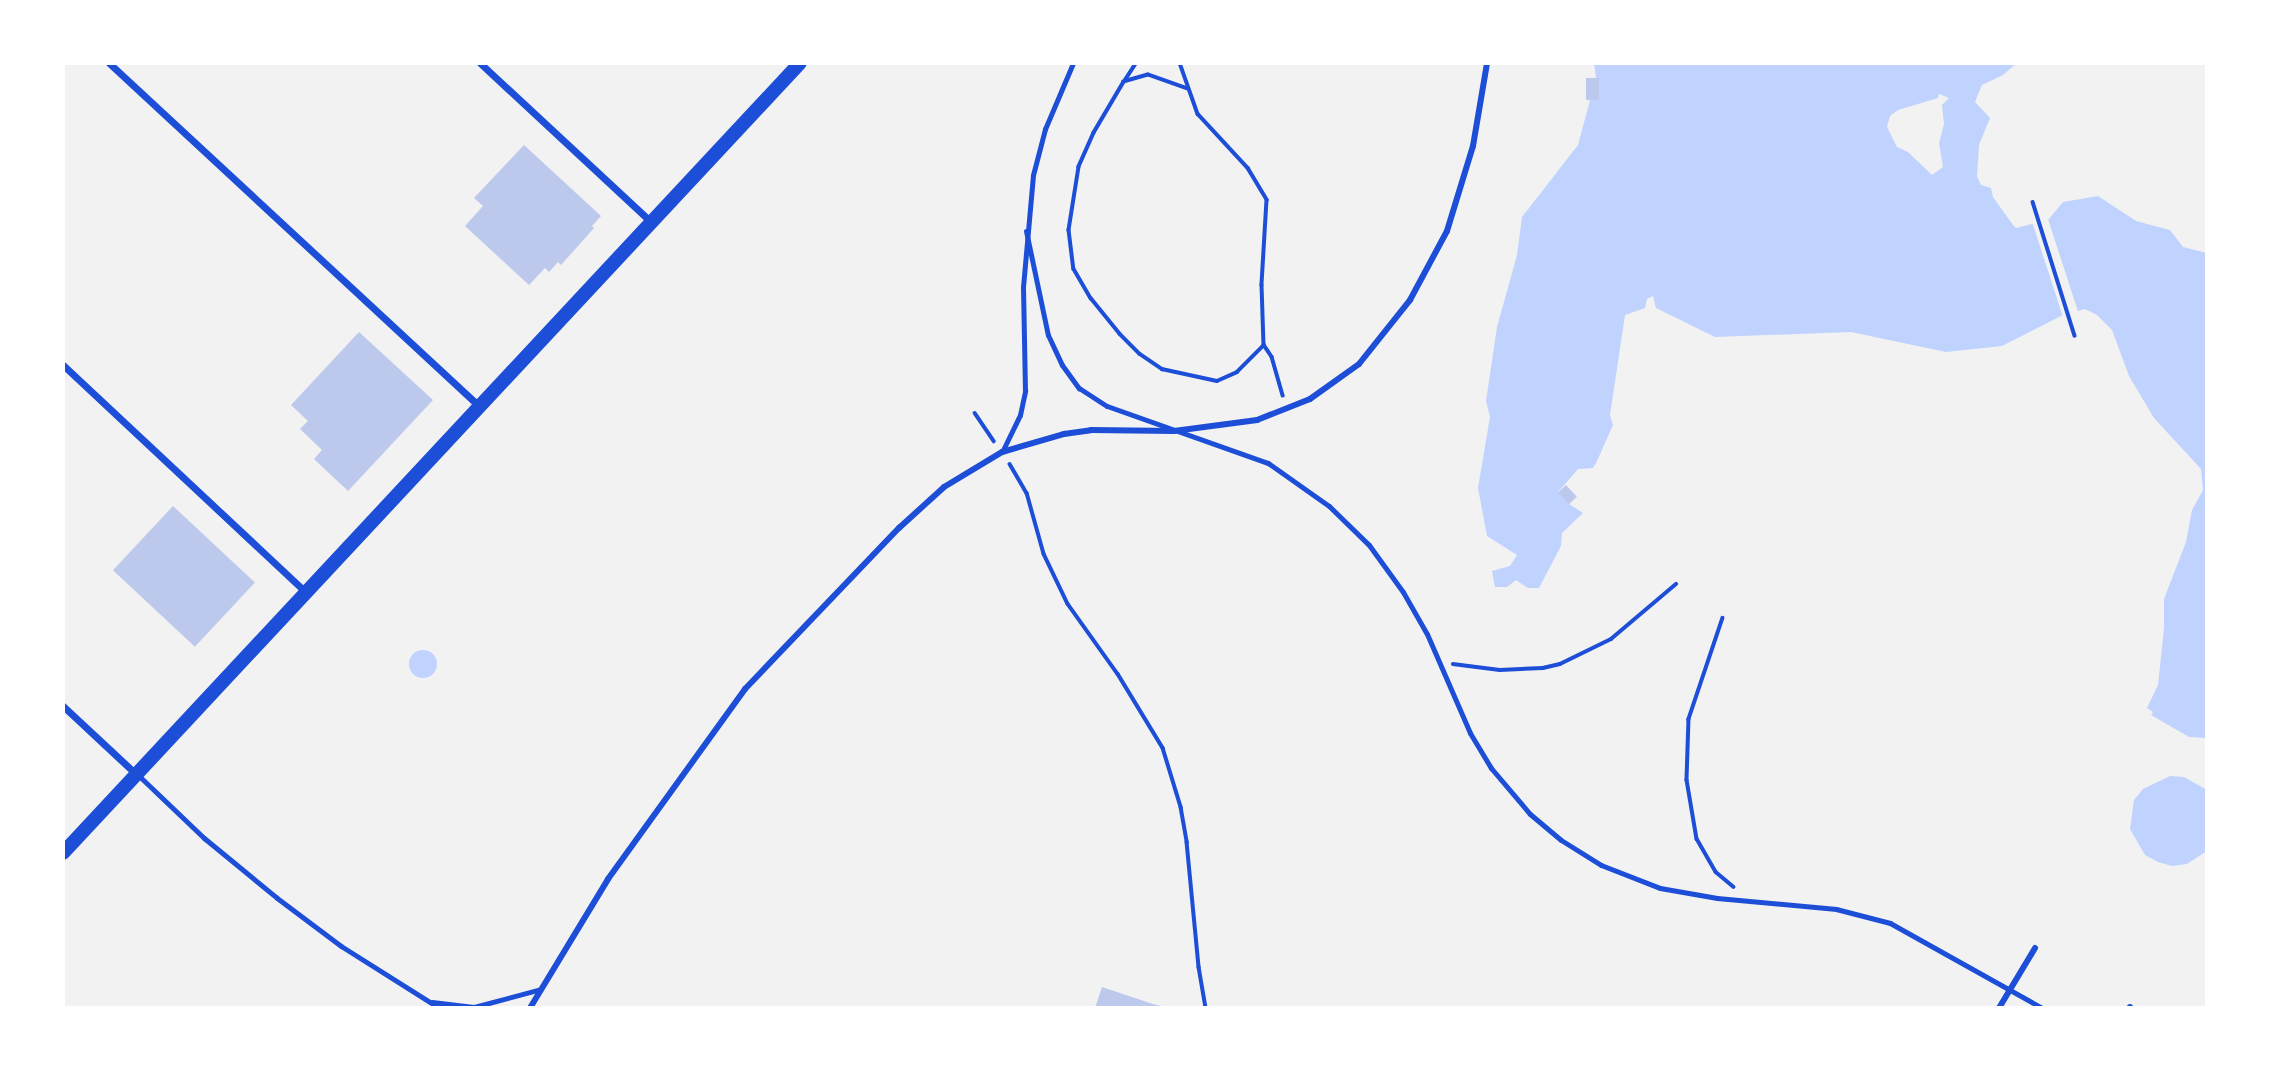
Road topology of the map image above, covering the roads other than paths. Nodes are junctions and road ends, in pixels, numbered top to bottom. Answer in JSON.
{"nodes":[{"id":1,"x":109,"y":63,"type":"edge"},
{"id":2,"x":480,"y":63,"type":"edge"},
{"id":3,"x":800,"y":63,"type":"edge"},
{"id":4,"x":1073,"y":63,"type":"edge"},
{"id":5,"x":1487,"y":63,"type":"edge"},
{"id":6,"x":651,"y":222,"type":"junction"},
{"id":7,"x":1026,"y":231,"type":"junction"},
{"id":8,"x":63,"y":365,"type":"edge"},
{"id":9,"x":480,"y":406,"type":"junction"},
{"id":10,"x":1174,"y":430,"type":"junction"},
{"id":11,"x":1002,"y":452,"type":"junction"},
{"id":12,"x":307,"y":593,"type":"junction"},
{"id":13,"x":63,"y":706,"type":"edge"},
{"id":14,"x":137,"y":774,"type":"junction"},
{"id":15,"x":63,"y":853,"type":"edge"},
{"id":16,"x":2035,"y":948,"type":"dead end"},
{"id":17,"x":541,"y":989,"type":"junction"},
{"id":18,"x":2010,"y":990,"type":"junction"},
{"id":19,"x":429,"y":1001,"type":"junction"},
{"id":20,"x":439,"y":1008,"type":"edge"},
{"id":21,"x":530,"y":1008,"type":"edge"},
{"id":22,"x":1999,"y":1008,"type":"edge"},
{"id":23,"x":2042,"y":1008,"type":"edge"}],
"edges":[{"from":1,"to":9,"type":"street"},
{"from":2,"to":6,"type":"street"},
{"from":3,"to":6,"type":"main road"},
{"from":4,"to":7,"type":"lane"},
{"from":5,"to":10,"type":"street"},
{"from":6,"to":9,"type":"main road"},
{"from":7,"to":10,"type":"lane"},
{"from":7,"to":11,"type":"lane"},
{"from":8,"to":12,"type":"street"},
{"from":9,"to":12,"type":"main road"},
{"from":10,"to":11,"type":"street"},
{"from":10,"to":18,"type":"lane"},
{"from":11,"to":17,"type":"street"},
{"from":12,"to":14,"type":"main road"},
{"from":13,"to":14,"type":"street"},
{"from":14,"to":15,"type":"main road"},
{"from":14,"to":19,"type":"lane"},
{"from":16,"to":18,"type":"street"},
{"from":17,"to":19,"type":"lane"},
{"from":17,"to":21,"type":"street"},
{"from":18,"to":22,"type":"street"},
{"from":18,"to":23,"type":"lane"},
{"from":19,"to":20,"type":"lane"}]}
